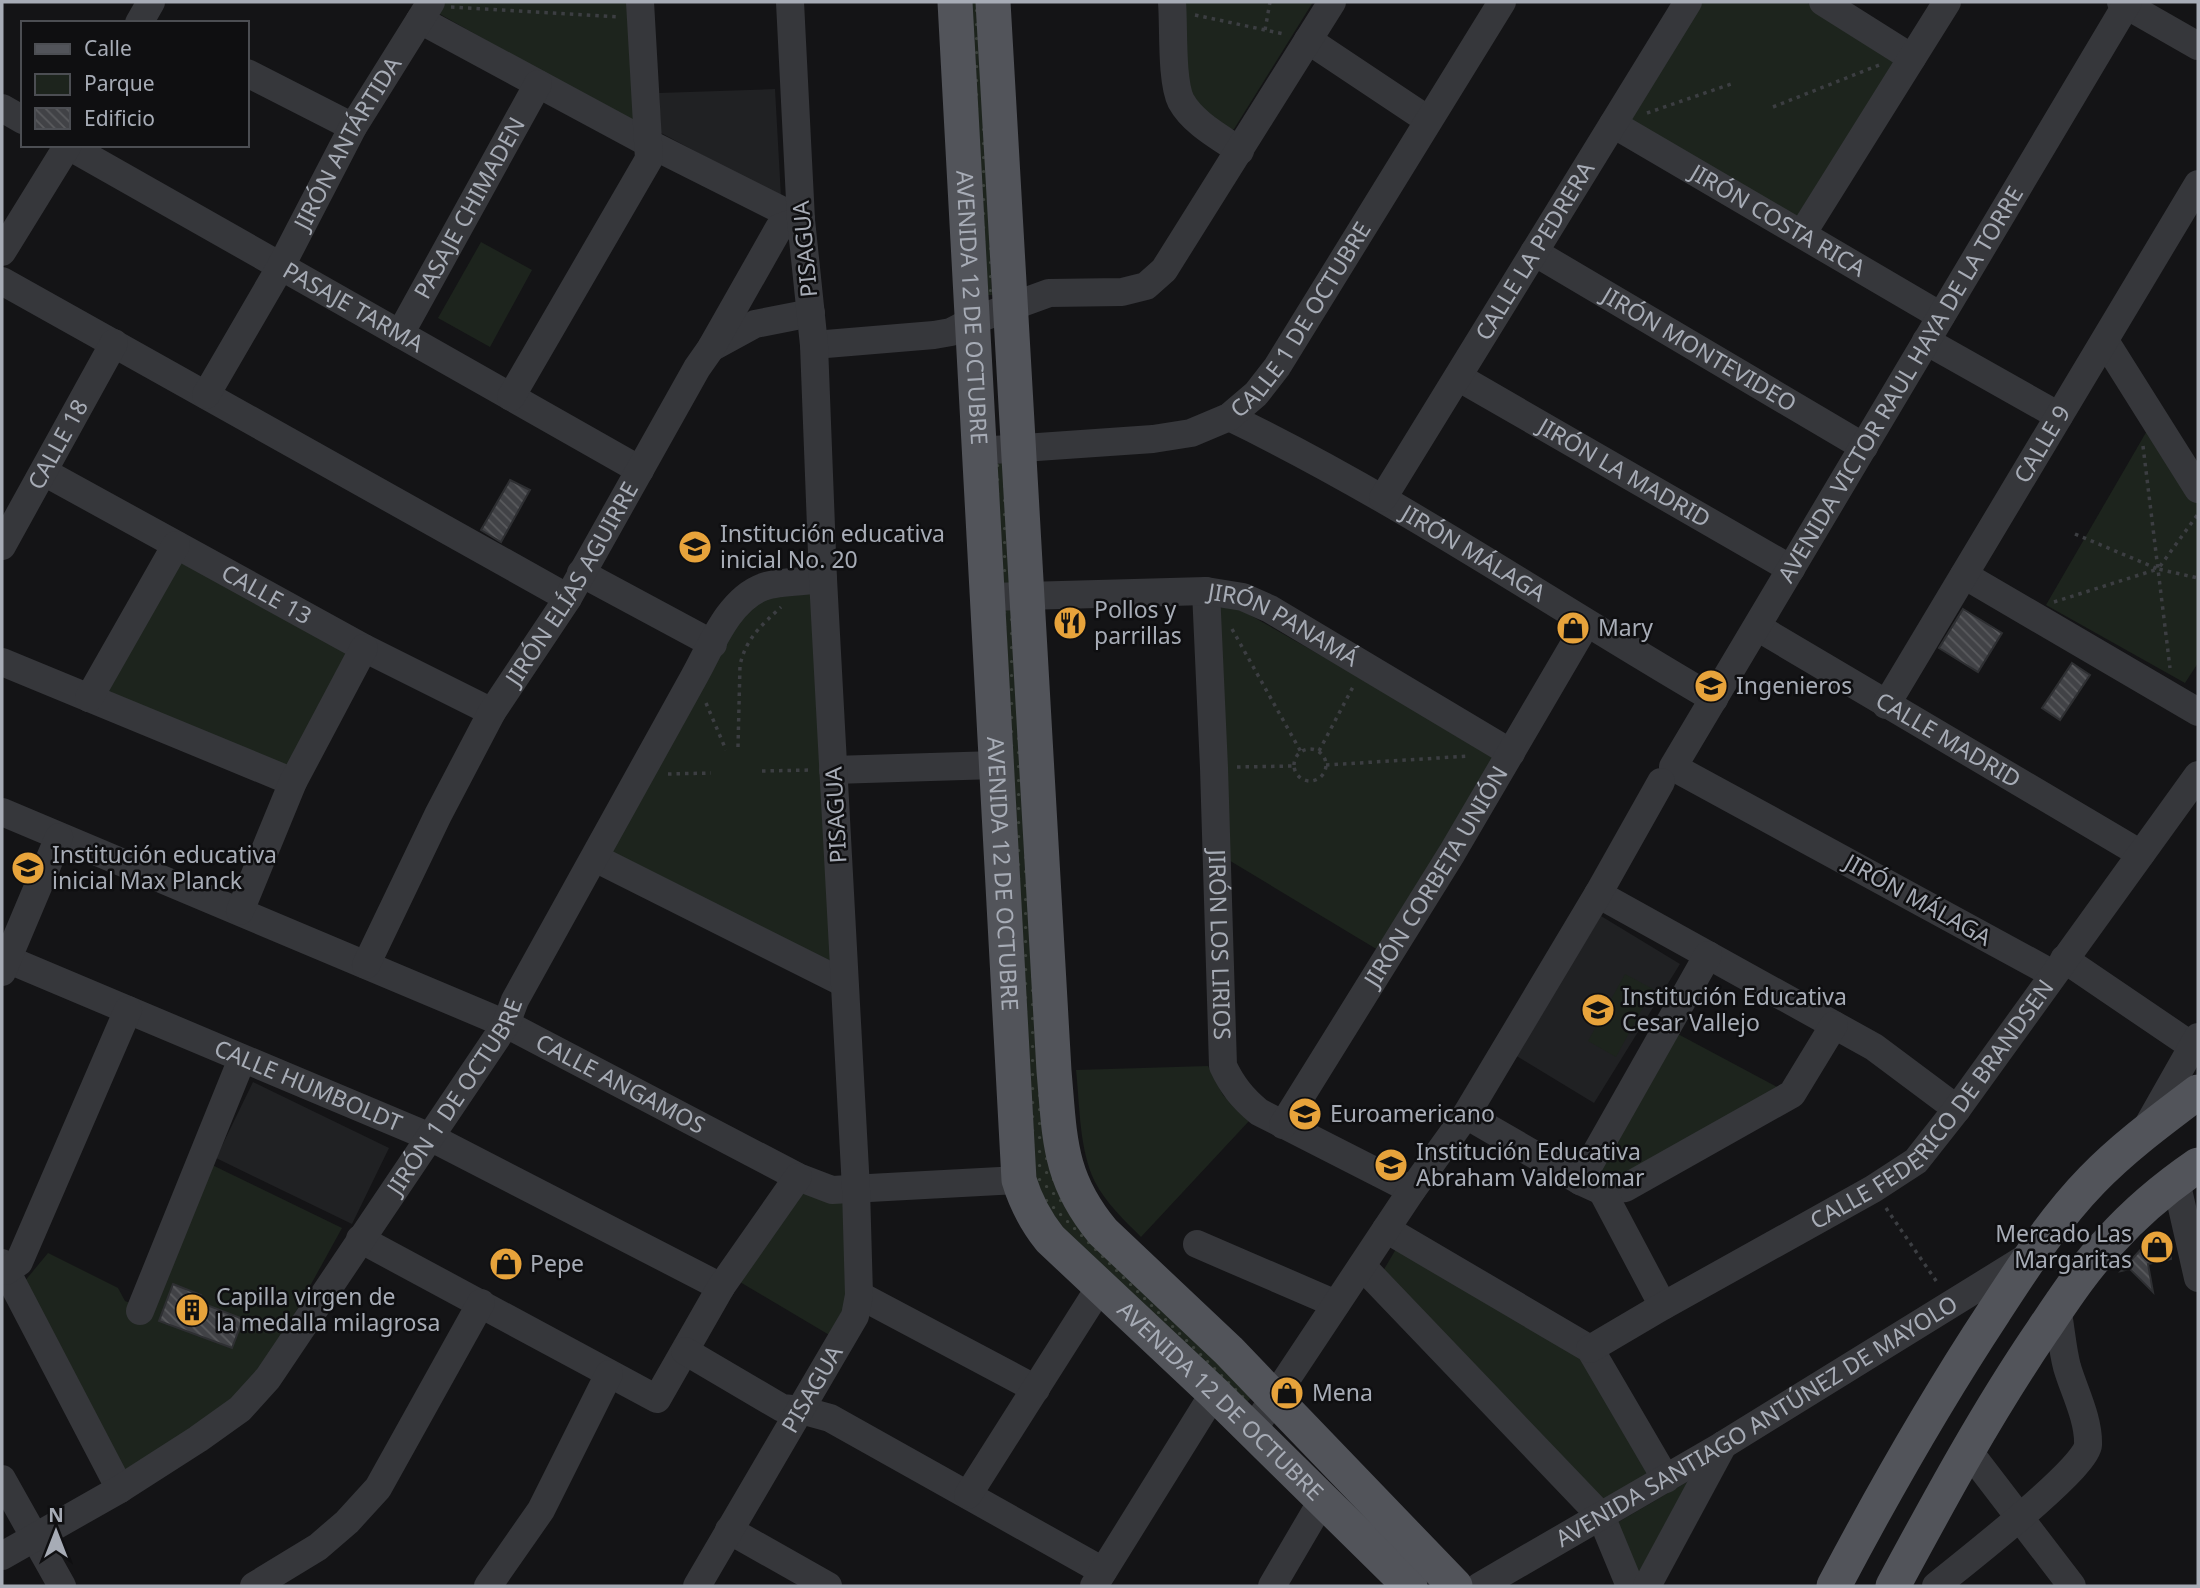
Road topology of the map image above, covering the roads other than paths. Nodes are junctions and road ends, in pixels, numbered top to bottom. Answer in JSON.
{"nodes":[{"id":1,"x":790,"y":2,"type":"edge"},
{"id":2,"x":955,"y":2,"type":"edge"},
{"id":3,"x":993,"y":2,"type":"edge"},
{"id":4,"x":1332,"y":2,"type":"edge"},
{"id":5,"x":1502,"y":2,"type":"edge"},
{"id":6,"x":1688,"y":2,"type":"edge"},
{"id":7,"x":1823,"y":2,"type":"edge"},
{"id":8,"x":1947,"y":2,"type":"edge"},
{"id":9,"x":2125,"y":3,"type":"edge"},
{"id":10,"x":1172,"y":6,"type":"edge"},
{"id":11,"x":426,"y":9,"type":"edge"},
{"id":12,"x":640,"y":10,"type":"edge"},
{"id":13,"x":1308,"y":40,"type":"junction"},
{"id":14,"x":2198,"y":46,"type":"edge"},
{"id":15,"x":1912,"y":58,"type":"junction"},
{"id":16,"x":248,"y":74,"type":"edge"},
{"id":17,"x":538,"y":83,"type":"junction"},
{"id":18,"x":2,"y":108,"type":"edge"},
{"id":19,"x":21,"y":119,"type":"edge"},
{"id":20,"x":1428,"y":120,"type":"junction"},
{"id":21,"x":1614,"y":124,"type":"junction"},
{"id":22,"x":354,"y":127,"type":"junction"},
{"id":23,"x":648,"y":143,"type":"junction"},
{"id":24,"x":66,"y":147,"type":"edge"},
{"id":25,"x":71,"y":147,"type":"edge"},
{"id":26,"x":1240,"y":151,"type":"junction"},
{"id":27,"x":2194,"y":203,"type":"edge"},
{"id":28,"x":801,"y":220,"type":"junction"},
{"id":29,"x":1801,"y":234,"type":"junction"},
{"id":30,"x":2,"y":252,"type":"edge"},
{"id":31,"x":1534,"y":252,"type":"junction"},
{"id":32,"x":281,"y":266,"type":"junction"},
{"id":33,"x":2,"y":281,"type":"edge"},
{"id":34,"x":1011,"y":307,"type":"junction"},
{"id":35,"x":811,"y":313,"type":"junction"},
{"id":36,"x":1941,"y":316,"type":"junction"},
{"id":37,"x":972,"y":321,"type":"junction"},
{"id":38,"x":400,"y":334,"type":"junction"},
{"id":39,"x":1926,"y":341,"type":"junction"},
{"id":40,"x":2105,"y":341,"type":"junction"},
{"id":41,"x":114,"y":343,"type":"junction"},
{"id":42,"x":814,"y":345,"type":"junction"},
{"id":43,"x":711,"y":348,"type":"junction"},
{"id":44,"x":1458,"y":377,"type":"junction"},
{"id":45,"x":206,"y":396,"type":"junction"},
{"id":46,"x":511,"y":397,"type":"junction"},
{"id":47,"x":2059,"y":416,"type":"junction"},
{"id":48,"x":1229,"y":417,"type":"junction"},
{"id":49,"x":1864,"y":447,"type":"junction"},
{"id":50,"x":1019,"y":448,"type":"junction"},
{"id":51,"x":979,"y":451,"type":"junction"},
{"id":52,"x":640,"y":470,"type":"junction"},
{"id":53,"x":44,"y":472,"type":"junction"},
{"id":54,"x":2198,"y":489,"type":"edge"},
{"id":55,"x":1383,"y":498,"type":"junction"},
{"id":56,"x":176,"y":545,"type":"junction"},
{"id":57,"x":2,"y":546,"type":"edge"},
{"id":58,"x":1791,"y":569,"type":"junction"},
{"id":59,"x":582,"y":573,"type":"junction"},
{"id":60,"x":1964,"y":575,"type":"junction"},
{"id":61,"x":816,"y":580,"type":"junction"},
{"id":62,"x":1208,"y":591,"type":"junction"},
{"id":63,"x":1027,"y":596,"type":"junction"},
{"id":64,"x":987,"y":597,"type":"junction"},
{"id":65,"x":568,"y":598,"type":"junction"},
{"id":66,"x":1586,"y":624,"type":"junction"},
{"id":67,"x":1756,"y":627,"type":"junction"},
{"id":68,"x":713,"y":645,"type":"junction"},
{"id":69,"x":364,"y":648,"type":"junction"},
{"id":70,"x":2,"y":662,"type":"edge"},
{"id":71,"x":89,"y":698,"type":"junction"},
{"id":72,"x":1714,"y":699,"type":"junction"},
{"id":73,"x":1886,"y":705,"type":"junction"},
{"id":74,"x":492,"y":712,"type":"junction"},
{"id":75,"x":2198,"y":712,"type":"edge"},
{"id":76,"x":1511,"y":753,"type":"junction"},
{"id":77,"x":996,"y":765,"type":"junction"},
{"id":78,"x":833,"y":770,"type":"junction"},
{"id":79,"x":1667,"y":774,"type":"junction"},
{"id":80,"x":2198,"y":775,"type":"edge"},
{"id":81,"x":293,"y":782,"type":"junction"},
{"id":82,"x":2,"y":812,"type":"edge"},
{"id":83,"x":60,"y":837,"type":"junction"},
{"id":84,"x":2141,"y":854,"type":"junction"},
{"id":85,"x":595,"y":858,"type":"junction"},
{"id":86,"x":1598,"y":894,"type":"junction"},
{"id":87,"x":240,"y":911,"type":"junction"},
{"id":88,"x":1708,"y":956,"type":"junction"},
{"id":89,"x":4,"y":963,"type":"edge"},
{"id":90,"x":366,"y":965,"type":"junction"},
{"id":91,"x":2058,"y":967,"type":"junction"},
{"id":92,"x":844,"y":983,"type":"junction"},
{"id":93,"x":128,"y":1010,"type":"junction"},
{"id":94,"x":506,"y":1024,"type":"junction"},
{"id":95,"x":1834,"y":1025,"type":"junction"},
{"id":96,"x":2195,"y":1041,"type":"edge"},
{"id":97,"x":242,"y":1059,"type":"junction"},
{"id":98,"x":2198,"y":1093,"type":"edge"},
{"id":99,"x":1957,"y":1109,"type":"junction"},
{"id":100,"x":1466,"y":1115,"type":"junction"},
{"id":101,"x":1283,"y":1125,"type":"junction"},
{"id":102,"x":2144,"y":1132,"type":"junction"},
{"id":103,"x":430,"y":1137,"type":"junction"},
{"id":104,"x":2187,"y":1173,"type":"edge"},
{"id":105,"x":798,"y":1177,"type":"junction"},
{"id":106,"x":1019,"y":1180,"type":"junction"},
{"id":107,"x":1591,"y":1186,"type":"junction"},
{"id":108,"x":856,"y":1189,"type":"junction"},
{"id":109,"x":1412,"y":1190,"type":"junction"},
{"id":110,"x":1386,"y":1229,"type":"junction"},
{"id":111,"x":360,"y":1239,"type":"junction"},
{"id":112,"x":1197,"y":1244,"type":"dead end"},
{"id":113,"x":2032,"y":1254,"type":"junction"},
{"id":114,"x":1362,"y":1266,"type":"junction"},
{"id":115,"x":4,"y":1267,"type":"edge"},
{"id":116,"x":2198,"y":1278,"type":"edge"},
{"id":117,"x":721,"y":1287,"type":"junction"},
{"id":118,"x":1100,"y":1287,"type":"junction"},
{"id":119,"x":859,"y":1295,"type":"junction"},
{"id":120,"x":481,"y":1303,"type":"junction"},
{"id":121,"x":1336,"y":1304,"type":"junction"},
{"id":122,"x":1663,"y":1306,"type":"junction"},
{"id":123,"x":2057,"y":1308,"type":"junction"},
{"id":124,"x":140,"y":1311,"type":"dead end"},
{"id":125,"x":1590,"y":1349,"type":"junction"},
{"id":126,"x":685,"y":1351,"type":"junction"},
{"id":127,"x":609,"y":1374,"type":"junction"},
{"id":128,"x":1036,"y":1389,"type":"junction"},
{"id":129,"x":1214,"y":1393,"type":"junction"},
{"id":130,"x":1274,"y":1398,"type":"junction"},
{"id":131,"x":801,"y":1410,"type":"junction"},
{"id":132,"x":1252,"y":1431,"type":"junction"},
{"id":133,"x":1723,"y":1445,"type":"junction"},
{"id":134,"x":1967,"y":1450,"type":"junction"},
{"id":135,"x":2,"y":1479,"type":"edge"},
{"id":136,"x":1666,"y":1479,"type":"junction"},
{"id":137,"x":120,"y":1489,"type":"junction"},
{"id":138,"x":968,"y":1496,"type":"junction"},
{"id":139,"x":1323,"y":1499,"type":"junction"},
{"id":140,"x":1601,"y":1516,"type":"junction"},
{"id":141,"x":2020,"y":1517,"type":"junction"},
{"id":142,"x":729,"y":1530,"type":"junction"},
{"id":143,"x":35,"y":1539,"type":"junction"},
{"id":144,"x":2,"y":1556,"type":"edge"},
{"id":145,"x":1098,"y":1578,"type":"edge"},
{"id":146,"x":62,"y":1586,"type":"edge"},
{"id":147,"x":254,"y":1586,"type":"edge"},
{"id":148,"x":488,"y":1586,"type":"edge"},
{"id":149,"x":697,"y":1586,"type":"edge"},
{"id":150,"x":828,"y":1586,"type":"edge"},
{"id":151,"x":1272,"y":1586,"type":"edge"},
{"id":152,"x":1410,"y":1586,"type":"edge"},
{"id":153,"x":1455,"y":1586,"type":"edge"},
{"id":154,"x":1480,"y":1586,"type":"edge"},
{"id":155,"x":1630,"y":1586,"type":"edge"},
{"id":156,"x":1647,"y":1586,"type":"edge"},
{"id":157,"x":1834,"y":1586,"type":"edge"},
{"id":158,"x":1893,"y":1586,"type":"edge"},
{"id":159,"x":1936,"y":1586,"type":"edge"},
{"id":160,"x":2072,"y":1586,"type":"edge"}],
"edges":[{"from":1,"to":28,"type":"street","name":"PISAGUA"},
{"from":2,"to":37,"type":"main road","name":"AVENIDA 12 DE OCTUBRE"},
{"from":3,"to":34,"type":"main road","name":"AVENIDA 12 DE OCTUBRE"},
{"from":4,"to":13,"type":"street"},
{"from":5,"to":20,"type":"street","name":"CALLE 1 DE OCTUBRE"},
{"from":6,"to":21,"type":"street","name":"CALLE LA PEDRERA"},
{"from":7,"to":15,"type":"street"},
{"from":8,"to":15,"type":"street"},
{"from":9,"to":14,"type":"street"},
{"from":9,"to":36,"type":"street","name":"AVENIDA VICTOR RAUL HAYA DE LA TORRE"},
{"from":10,"to":26,"type":"street"},
{"from":11,"to":17,"type":"street"},
{"from":11,"to":22,"type":"street","name":"JIRÓN ANTÁRTIDA"},
{"from":12,"to":23,"type":"street"},
{"from":13,"to":20,"type":"street"},
{"from":13,"to":26,"type":"street"},
{"from":15,"to":29,"type":"street"},
{"from":16,"to":22,"type":"street"},
{"from":17,"to":23,"type":"street"},
{"from":17,"to":38,"type":"street","name":"PASAJE CHIMADEN"},
{"from":18,"to":19,"type":"street"},
{"from":20,"to":48,"type":"street","name":"CALLE 1 DE OCTUBRE"},
{"from":21,"to":29,"type":"street","name":"JIRÓN COSTA RICA"},
{"from":21,"to":31,"type":"street","name":"CALLE LA PEDRERA"},
{"from":22,"to":32,"type":"street","name":"JIRÓN ANTÁRTIDA"},
{"from":23,"to":28,"type":"street"},
{"from":23,"to":46,"type":"street"},
{"from":24,"to":30,"type":"street"},
{"from":25,"to":32,"type":"street","name":"PASAJE TARMA"},
{"from":26,"to":34,"type":"street"},
{"from":27,"to":40,"type":"street","name":"CALLE 9"},
{"from":28,"to":35,"type":"street","name":"PISAGUA"},
{"from":28,"to":43,"type":"street","name":"JIRÓN ELÍAS AGUIRRE"},
{"from":29,"to":36,"type":"street","name":"JIRÓN COSTA RICA"},
{"from":31,"to":44,"type":"street","name":"CALLE LA PEDRERA"},
{"from":31,"to":49,"type":"street","name":"JIRÓN MONTEVIDEO"},
{"from":32,"to":38,"type":"street","name":"PASAJE TARMA"},
{"from":32,"to":45,"type":"street","name":"JIRÓN ANTÁRTIDA"},
{"from":33,"to":41,"type":"street"},
{"from":34,"to":37,"type":"street"},
{"from":34,"to":50,"type":"main road","name":"AVENIDA 12 DE OCTUBRE"},
{"from":35,"to":42,"type":"street","name":"PISAGUA"},
{"from":35,"to":43,"type":"street"},
{"from":36,"to":39,"type":"street","name":"AVENIDA VICTOR RAUL HAYA DE LA TORRE"},
{"from":37,"to":42,"type":"street"},
{"from":37,"to":51,"type":"main road","name":"AVENIDA 12 DE OCTUBRE"},
{"from":38,"to":46,"type":"street","name":"PASAJE TARMA"},
{"from":39,"to":47,"type":"street"},
{"from":39,"to":49,"type":"street","name":"AVENIDA VICTOR RAUL HAYA DE LA TORRE"},
{"from":40,"to":47,"type":"street","name":"CALLE 9"},
{"from":40,"to":54,"type":"street"},
{"from":41,"to":45,"type":"street"},
{"from":41,"to":53,"type":"street","name":"CALLE 18"},
{"from":42,"to":61,"type":"street","name":"PISAGUA"},
{"from":43,"to":52,"type":"street","name":"JIRÓN ELÍAS AGUIRRE"},
{"from":44,"to":55,"type":"street","name":"CALLE LA PEDRERA"},
{"from":44,"to":58,"type":"street","name":"JIRÓN LA MADRID"},
{"from":45,"to":65,"type":"street"},
{"from":46,"to":52,"type":"street","name":"PASAJE TARMA"},
{"from":47,"to":60,"type":"street","name":"CALLE 9"},
{"from":48,"to":50,"type":"street","name":"CALLE 1 DE OCTUBRE"},
{"from":48,"to":55,"type":"street","name":"JIRÓN MÁLAGA"},
{"from":49,"to":58,"type":"street","name":"AVENIDA VICTOR RAUL HAYA DE LA TORRE"},
{"from":50,"to":51,"type":"street","name":"CALLE 1 DE OCTUBRE"},
{"from":50,"to":63,"type":"main road","name":"AVENIDA 12 DE OCTUBRE"},
{"from":51,"to":64,"type":"main road","name":"AVENIDA 12 DE OCTUBRE"},
{"from":52,"to":59,"type":"street","name":"JIRÓN ELÍAS AGUIRRE"},
{"from":53,"to":56,"type":"street","name":"CALLE 13"},
{"from":53,"to":57,"type":"street","name":"CALLE 18"},
{"from":55,"to":66,"type":"street","name":"JIRÓN MÁLAGA"},
{"from":56,"to":69,"type":"street","name":"CALLE 13"},
{"from":56,"to":71,"type":"street"},
{"from":58,"to":67,"type":"street","name":"AVENIDA VICTOR RAUL HAYA DE LA TORRE"},
{"from":59,"to":65,"type":"street","name":"JIRÓN ELÍAS AGUIRRE"},
{"from":59,"to":68,"type":"street"},
{"from":60,"to":73,"type":"street","name":"CALLE 9"},
{"from":60,"to":75,"type":"street"},
{"from":61,"to":68,"type":"street","name":"JIRÓN 1 DE OCTUBRE"},
{"from":61,"to":78,"type":"street","name":"PISAGUA"},
{"from":62,"to":63,"type":"street","name":"JIRÓN PANAMÁ"},
{"from":62,"to":76,"type":"street","name":"JIRÓN PANAMÁ"},
{"from":62,"to":101,"type":"street","name":"JIRÓN LOS LIRIOS"},
{"from":63,"to":64,"type":"street","name":"JIRÓN PANAMÁ"},
{"from":63,"to":130,"type":"main road","name":"AVENIDA 12 DE OCTUBRE"},
{"from":64,"to":77,"type":"main road","name":"AVENIDA 12 DE OCTUBRE"},
{"from":65,"to":74,"type":"street","name":"JIRÓN ELÍAS AGUIRRE"},
{"from":66,"to":72,"type":"street","name":"JIRÓN MÁLAGA"},
{"from":66,"to":76,"type":"street","name":"JIRÓN CORBETA UNIÓN"},
{"from":67,"to":72,"type":"street","name":"AVENIDA VICTOR RAUL HAYA DE LA TORRE"},
{"from":67,"to":73,"type":"street","name":"CALLE MADRID"},
{"from":68,"to":85,"type":"street","name":"JIRÓN 1 DE OCTUBRE"},
{"from":69,"to":74,"type":"street","name":"CALLE 13"},
{"from":69,"to":81,"type":"street"},
{"from":70,"to":71,"type":"street"},
{"from":71,"to":81,"type":"street"},
{"from":72,"to":79,"type":"street","name":"AVENIDA VICTOR RAUL HAYA DE LA TORRE"},
{"from":73,"to":84,"type":"street","name":"CALLE MADRID"},
{"from":74,"to":90,"type":"street","name":"JIRÓN ELÍAS AGUIRRE"},
{"from":76,"to":101,"type":"street","name":"JIRÓN CORBETA UNIÓN"},
{"from":77,"to":78,"type":"street"},
{"from":77,"to":106,"type":"main road","name":"AVENIDA 12 DE OCTUBRE"},
{"from":78,"to":92,"type":"street","name":"PISAGUA"},
{"from":79,"to":86,"type":"street","name":"AVENIDA VICTOR RAUL HAYA DE LA TORRE"},
{"from":79,"to":91,"type":"street","name":"JIRÓN MÁLAGA"},
{"from":80,"to":84,"type":"street","name":"CALLE FEDERICO DE BRANDSEN"},
{"from":81,"to":87,"type":"street"},
{"from":82,"to":83,"type":"street","name":"CALLE ANGAMOS"},
{"from":83,"to":87,"type":"street","name":"CALLE ANGAMOS"},
{"from":83,"to":89,"type":"street"},
{"from":84,"to":91,"type":"street","name":"CALLE FEDERICO DE BRANDSEN"},
{"from":85,"to":92,"type":"street"},
{"from":85,"to":94,"type":"street","name":"JIRÓN 1 DE OCTUBRE"},
{"from":86,"to":88,"type":"street"},
{"from":86,"to":100,"type":"street","name":"AVENIDA VICTOR RAUL HAYA DE LA TORRE"},
{"from":87,"to":90,"type":"street","name":"CALLE ANGAMOS"},
{"from":88,"to":95,"type":"street"},
{"from":88,"to":107,"type":"street"},
{"from":89,"to":93,"type":"street","name":"CALLE HUMBOLDT"},
{"from":90,"to":94,"type":"street","name":"CALLE ANGAMOS"},
{"from":91,"to":96,"type":"street","name":"JIRÓN MÁLAGA"},
{"from":91,"to":99,"type":"street","name":"CALLE FEDERICO DE BRANDSEN"},
{"from":92,"to":108,"type":"street","name":"PISAGUA"},
{"from":93,"to":97,"type":"street","name":"CALLE HUMBOLDT"},
{"from":93,"to":115,"type":"street"},
{"from":94,"to":103,"type":"street","name":"JIRÓN 1 DE OCTUBRE"},
{"from":94,"to":105,"type":"street","name":"CALLE ANGAMOS"},
{"from":95,"to":99,"type":"street"},
{"from":95,"to":107,"type":"street"},
{"from":96,"to":102,"type":"street"},
{"from":97,"to":103,"type":"street","name":"CALLE HUMBOLDT"},
{"from":97,"to":124,"type":"street"},
{"from":98,"to":102,"type":"main road","name":"AVENIDA SANTIAGO ANTÚNEZ DE MAYOLO"},
{"from":99,"to":122,"type":"street","name":"CALLE FEDERICO DE BRANDSEN"},
{"from":100,"to":107,"type":"street"},
{"from":100,"to":109,"type":"street","name":"AVENIDA VICTOR RAUL HAYA DE LA TORRE"},
{"from":101,"to":109,"type":"street","name":"JIRÓN LOS LIRIOS"},
{"from":102,"to":113,"type":"main road","name":"AVENIDA SANTIAGO ANTÚNEZ DE MAYOLO"},
{"from":103,"to":111,"type":"street","name":"JIRÓN 1 DE OCTUBRE"},
{"from":103,"to":117,"type":"street","name":"CALLE HUMBOLDT"},
{"from":104,"to":116,"type":"street"},
{"from":104,"to":123,"type":"main road"},
{"from":105,"to":108,"type":"street","name":"CALLE ANGAMOS"},
{"from":105,"to":117,"type":"street"},
{"from":106,"to":108,"type":"street","name":"CALLE ANGAMOS"},
{"from":106,"to":118,"type":"main road","name":"AVENIDA 12 DE OCTUBRE"},
{"from":107,"to":122,"type":"street"},
{"from":108,"to":119,"type":"street","name":"PISAGUA"},
{"from":109,"to":110,"type":"street","name":"AVENIDA VICTOR RAUL HAYA DE LA TORRE"},
{"from":110,"to":114,"type":"street","name":"AVENIDA VICTOR RAUL HAYA DE LA TORRE"},
{"from":110,"to":125,"type":"street"},
{"from":111,"to":120,"type":"street"},
{"from":111,"to":137,"type":"street","name":"JIRÓN 1 DE OCTUBRE"},
{"from":112,"to":121,"type":"street"},
{"from":113,"to":133,"type":"street","name":"AVENIDA SANTIAGO ANTÚNEZ DE MAYOLO"},
{"from":113,"to":157,"type":"main road","name":"AVENIDA SANTIAGO ANTÚNEZ DE MAYOLO"},
{"from":114,"to":121,"type":"street","name":"AVENIDA VICTOR RAUL HAYA DE LA TORRE"},
{"from":114,"to":140,"type":"street"},
{"from":115,"to":137,"type":"street"},
{"from":117,"to":126,"type":"street"},
{"from":118,"to":128,"type":"street"},
{"from":118,"to":129,"type":"main road","name":"AVENIDA 12 DE OCTUBRE"},
{"from":119,"to":128,"type":"street"},
{"from":119,"to":131,"type":"street","name":"PISAGUA"},
{"from":120,"to":127,"type":"street"},
{"from":120,"to":147,"type":"street"},
{"from":121,"to":130,"type":"street","name":"AVENIDA VICTOR RAUL HAYA DE LA TORRE"},
{"from":122,"to":125,"type":"street","name":"CALLE FEDERICO DE BRANDSEN"},
{"from":123,"to":134,"type":"main road"},
{"from":123,"to":141,"type":"street"},
{"from":125,"to":136,"type":"street"},
{"from":126,"to":127,"type":"street"},
{"from":126,"to":131,"type":"street"},
{"from":127,"to":148,"type":"street"},
{"from":128,"to":138,"type":"street"},
{"from":129,"to":132,"type":"main road","name":"AVENIDA 12 DE OCTUBRE"},
{"from":129,"to":145,"type":"street"},
{"from":130,"to":132,"type":"street","name":"AVENIDA VICTOR RAUL HAYA DE LA TORRE"},
{"from":130,"to":153,"type":"main road","name":"AVENIDA 12 DE OCTUBRE"},
{"from":131,"to":138,"type":"street"},
{"from":131,"to":142,"type":"street","name":"PISAGUA"},
{"from":132,"to":139,"type":"main road","name":"AVENIDA 12 DE OCTUBRE"},
{"from":133,"to":136,"type":"street","name":"AVENIDA SANTIAGO ANTÚNEZ DE MAYOLO"},
{"from":133,"to":156,"type":"street"},
{"from":134,"to":141,"type":"street"},
{"from":134,"to":158,"type":"main road"},
{"from":135,"to":143,"type":"street"},
{"from":136,"to":140,"type":"street","name":"AVENIDA SANTIAGO ANTÚNEZ DE MAYOLO"},
{"from":137,"to":143,"type":"street","name":"JIRÓN 1 DE OCTUBRE"},
{"from":138,"to":145,"type":"street"},
{"from":139,"to":151,"type":"street"},
{"from":139,"to":152,"type":"main road","name":"AVENIDA 12 DE OCTUBRE"},
{"from":140,"to":154,"type":"street","name":"AVENIDA SANTIAGO ANTÚNEZ DE MAYOLO"},
{"from":140,"to":155,"type":"street"},
{"from":141,"to":159,"type":"street"},
{"from":141,"to":160,"type":"street"},
{"from":142,"to":149,"type":"street","name":"PISAGUA"},
{"from":142,"to":150,"type":"street"},
{"from":143,"to":144,"type":"street","name":"JIRÓN 1 DE OCTUBRE"},
{"from":143,"to":146,"type":"street"}]}
